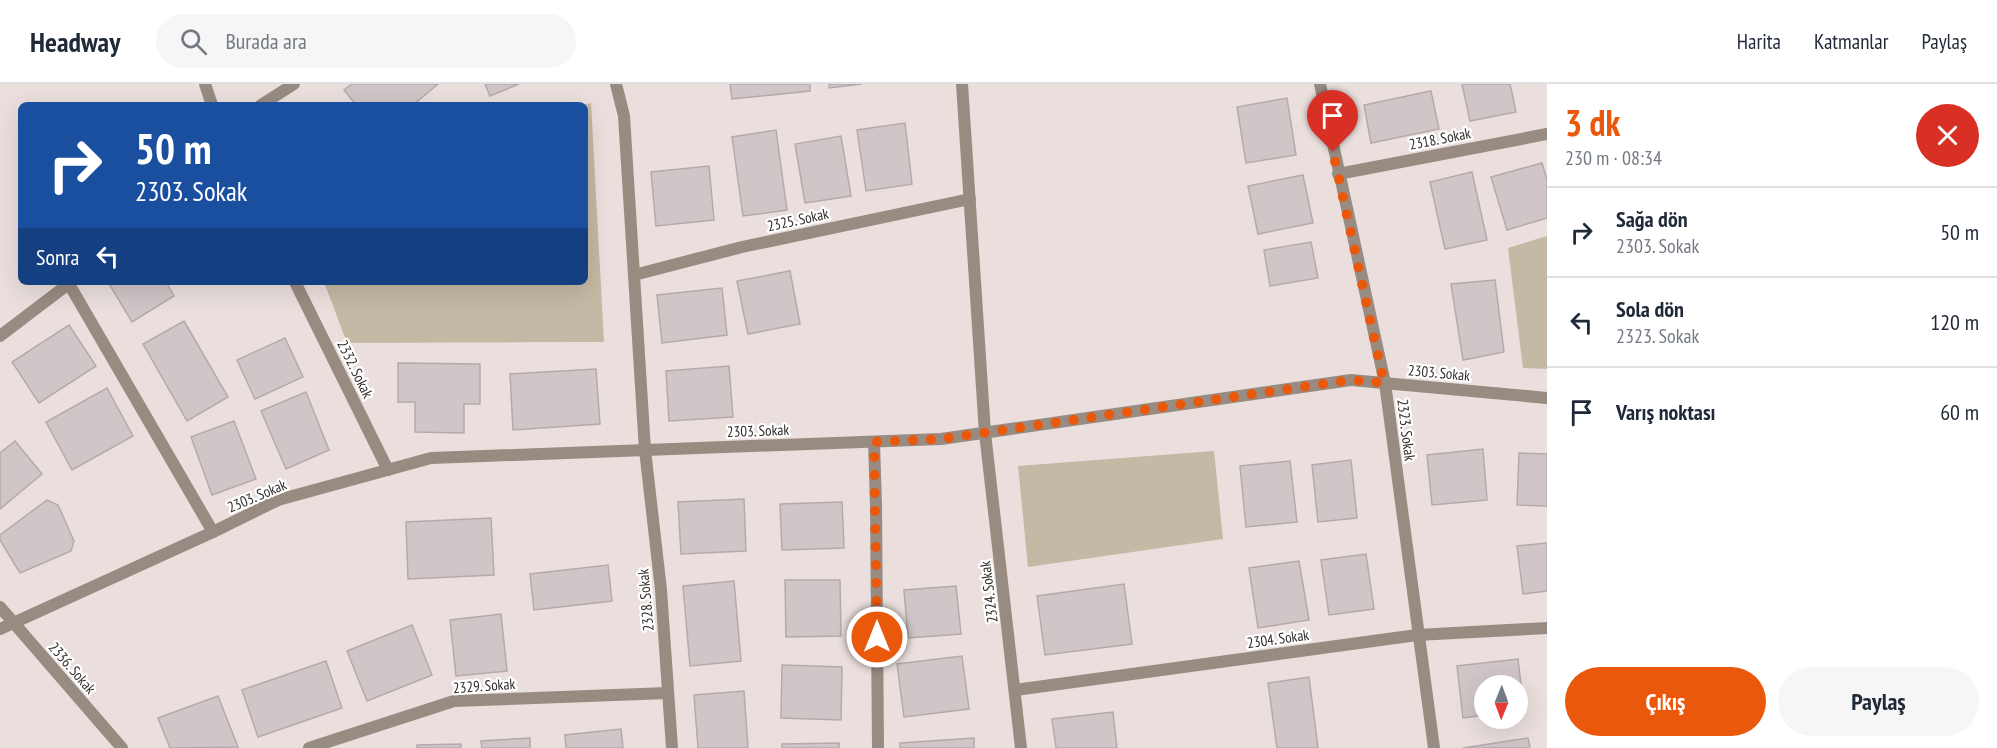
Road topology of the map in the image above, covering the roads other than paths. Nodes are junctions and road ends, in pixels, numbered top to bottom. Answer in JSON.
{"nodes":[{"id":1,"x":205,"y":84,"type":"edge"},
{"id":2,"x":294,"y":84,"type":"edge"},
{"id":3,"x":616,"y":84,"type":"edge"},
{"id":4,"x":962,"y":84,"type":"edge"},
{"id":5,"x":1320,"y":84,"type":"edge"},
{"id":6,"x":211,"y":102,"type":"edge"},
{"id":7,"x":266,"y":102,"type":"edge"},
{"id":8,"x":1547,"y":134,"type":"edge"},
{"id":9,"x":1338,"y":174,"type":"junction"},
{"id":10,"x":970,"y":199,"type":"junction"},
{"id":11,"x":634,"y":275,"type":"junction"},
{"id":12,"x":67,"y":285,"type":"edge"},
{"id":13,"x":71,"y":285,"type":"edge"},
{"id":14,"x":296,"y":285,"type":"edge"},
{"id":15,"x":0,"y":336,"type":"edge"},
{"id":16,"x":1384,"y":383,"type":"junction"},
{"id":17,"x":1547,"y":398,"type":"edge"},
{"id":18,"x":986,"y":433,"type":"junction"},
{"id":19,"x":874,"y":442,"type":"junction"},
{"id":20,"x":645,"y":450,"type":"junction"},
{"id":21,"x":388,"y":470,"type":"junction"},
{"id":22,"x":213,"y":532,"type":"junction"},
{"id":23,"x":0,"y":607,"type":"edge"},
{"id":24,"x":13,"y":623,"type":"junction"},
{"id":25,"x":1547,"y":628,"type":"edge"},
{"id":26,"x":0,"y":629,"type":"edge"},
{"id":27,"x":1418,"y":635,"type":"junction"},
{"id":28,"x":1015,"y":690,"type":"junction"},
{"id":29,"x":668,"y":693,"type":"junction"},
{"id":30,"x":122,"y":748,"type":"edge"},
{"id":31,"x":309,"y":748,"type":"edge"},
{"id":32,"x":672,"y":748,"type":"edge"},
{"id":33,"x":878,"y":748,"type":"edge"},
{"id":34,"x":1022,"y":748,"type":"edge"},
{"id":35,"x":1434,"y":748,"type":"edge"}],
"edges":[{"from":1,"to":6,"type":"street"},
{"from":2,"to":7,"type":"street"},
{"from":3,"to":11,"type":"street","name":"2328. Sokak"},
{"from":4,"to":10,"type":"street","name":"2324. Sokak"},
{"from":5,"to":9,"type":"street","name":"2323. Sokak"},
{"from":8,"to":9,"type":"street","name":"2318. Sokak"},
{"from":9,"to":16,"type":"street","name":"2323. Sokak"},
{"from":10,"to":11,"type":"street","name":"2325. Sokak"},
{"from":10,"to":18,"type":"street","name":"2324. Sokak"},
{"from":11,"to":20,"type":"street","name":"2328. Sokak"},
{"from":12,"to":15,"type":"street"},
{"from":13,"to":22,"type":"street"},
{"from":14,"to":21,"type":"street","name":"2332. Sokak"},
{"from":16,"to":17,"type":"street","name":"2303. Sokak"},
{"from":16,"to":18,"type":"street","name":"2303. Sokak"},
{"from":16,"to":27,"type":"street","name":"2323. Sokak"},
{"from":18,"to":19,"type":"street","name":"2303. Sokak"},
{"from":18,"to":28,"type":"street","name":"2324. Sokak"},
{"from":19,"to":20,"type":"street","name":"2303. Sokak"},
{"from":19,"to":33,"type":"street"},
{"from":20,"to":21,"type":"street","name":"2303. Sokak"},
{"from":20,"to":29,"type":"street","name":"2328. Sokak"},
{"from":21,"to":22,"type":"street","name":"2303. Sokak"},
{"from":22,"to":24,"type":"street","name":"2303. Sokak"},
{"from":23,"to":24,"type":"street","name":"2336. Sokak"},
{"from":24,"to":26,"type":"street","name":"2303. Sokak"},
{"from":24,"to":30,"type":"street","name":"2336. Sokak"},
{"from":25,"to":27,"type":"street","name":"2304. Sokak"},
{"from":27,"to":28,"type":"street","name":"2304. Sokak"},
{"from":27,"to":35,"type":"street","name":"2323. Sokak"},
{"from":28,"to":34,"type":"street","name":"2324. Sokak"},
{"from":29,"to":31,"type":"street","name":"2329. Sokak"},
{"from":29,"to":32,"type":"street","name":"2328. Sokak"}]}
